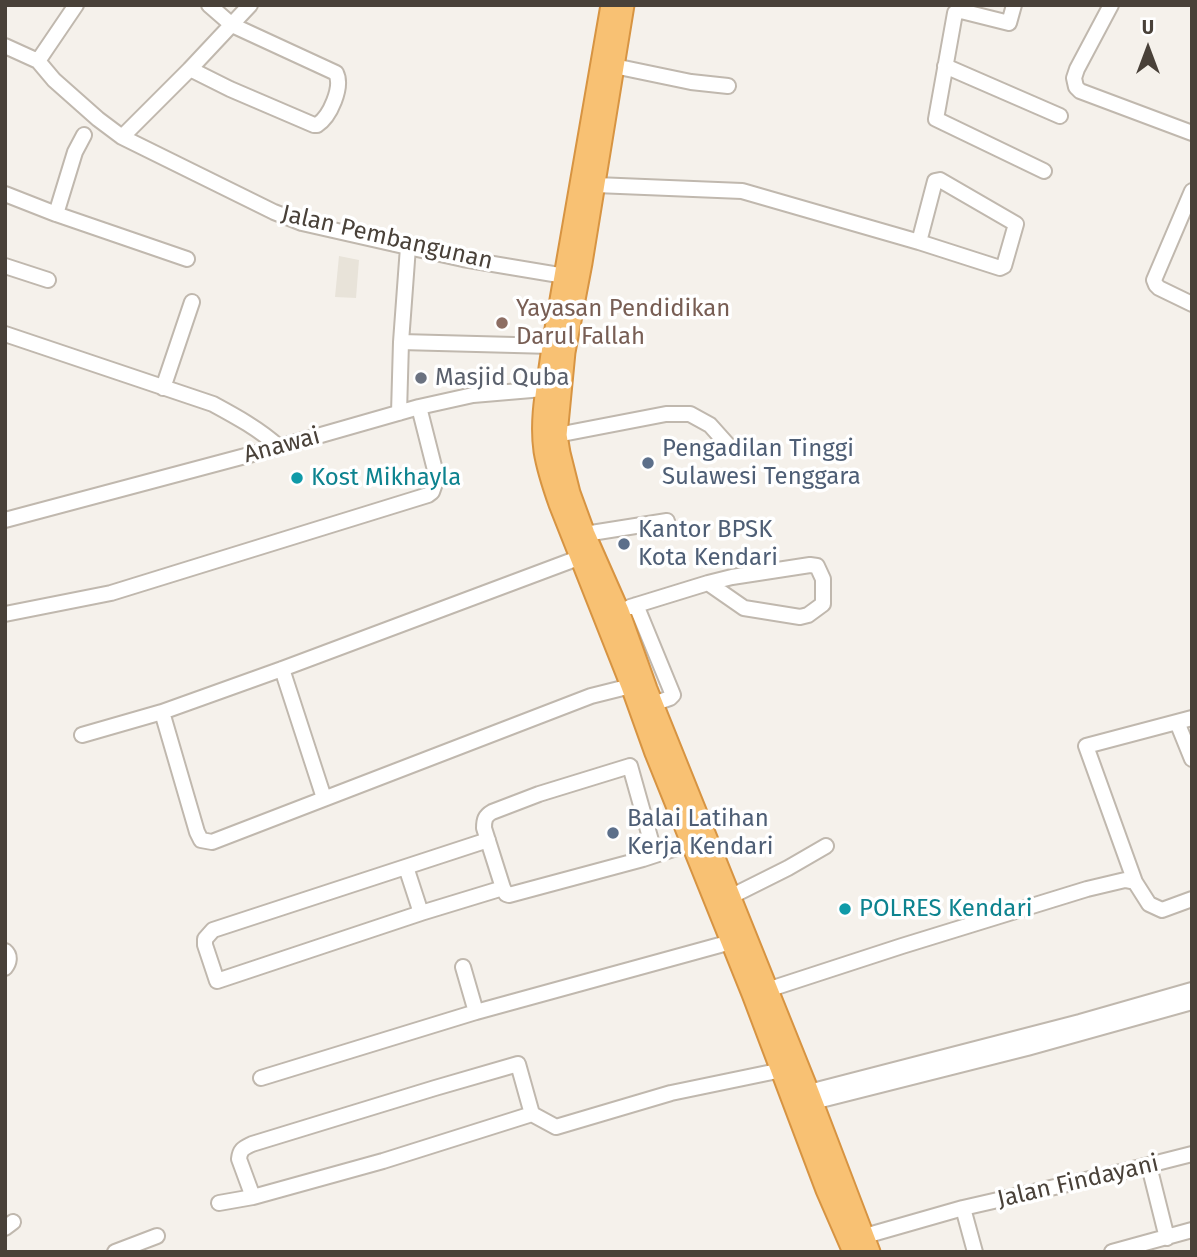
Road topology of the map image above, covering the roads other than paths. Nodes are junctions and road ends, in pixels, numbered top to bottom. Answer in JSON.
{"nodes":[{"id":1,"x":76,"y":5,"type":"edge"},
{"id":2,"x":209,"y":5,"type":"edge"},
{"id":3,"x":250,"y":5,"type":"edge"},
{"id":4,"x":611,"y":5,"type":"edge"},
{"id":5,"x":624,"y":5,"type":"edge"},
{"id":6,"x":1014,"y":5,"type":"edge"},
{"id":7,"x":1111,"y":5,"type":"edge"},
{"id":8,"x":232,"y":25,"type":"junction"},
{"id":9,"x":5,"y":46,"type":"edge"},
{"id":10,"x":38,"y":61,"type":"junction"},
{"id":11,"x":945,"y":65,"type":"junction"},
{"id":12,"x":614,"y":66,"type":"junction"},
{"id":13,"x":190,"y":69,"type":"junction"},
{"id":14,"x":728,"y":86,"type":"dead end"},
{"id":15,"x":1060,"y":116,"type":"dead end"},
{"id":16,"x":1192,"y":133,"type":"edge"},
{"id":17,"x":84,"y":135,"type":"dead end"},
{"id":18,"x":122,"y":137,"type":"junction"},
{"id":19,"x":1044,"y":171,"type":"dead end"},
{"id":20,"x":596,"y":185,"type":"junction"},
{"id":21,"x":1192,"y":191,"type":"edge"},
{"id":22,"x":5,"y":194,"type":"edge"},
{"id":23,"x":56,"y":214,"type":"junction"},
{"id":24,"x":1186,"y":222,"type":"edge"},
{"id":25,"x":919,"y":242,"type":"junction"},
{"id":26,"x":408,"y":247,"type":"junction"},
{"id":27,"x":187,"y":259,"type":"dead end"},
{"id":28,"x":5,"y":266,"type":"edge"},
{"id":29,"x":565,"y":276,"type":"junction"},
{"id":30,"x":48,"y":280,"type":"dead end"},
{"id":31,"x":568,"y":298,"type":"junction"},
{"id":32,"x":192,"y":302,"type":"dead end"},
{"id":33,"x":1192,"y":304,"type":"edge"},
{"id":34,"x":564,"y":318,"type":"junction"},
{"id":35,"x":5,"y":334,"type":"edge"},
{"id":36,"x":401,"y":342,"type":"junction"},
{"id":37,"x":552,"y":346,"type":"junction"},
{"id":38,"x":163,"y":388,"type":"junction"},
{"id":39,"x":553,"y":389,"type":"junction"},
{"id":40,"x":419,"y":407,"type":"junction"},
{"id":41,"x":399,"y":413,"type":"junction"},
{"id":42,"x":556,"y":435,"type":"junction"},
{"id":43,"x":727,"y":444,"type":"dead end"},
{"id":44,"x":279,"y":447,"type":"junction"},
{"id":45,"x":5,"y":520,"type":"edge"},
{"id":46,"x":667,"y":521,"type":"dead end"},
{"id":47,"x":584,"y":534,"type":"junction"},
{"id":48,"x":581,"y":557,"type":"junction"},
{"id":49,"x":708,"y":583,"type":"junction"},
{"id":50,"x":627,"y":608,"type":"junction"},
{"id":51,"x":5,"y":614,"type":"edge"},
{"id":52,"x":282,"y":669,"type":"junction"},
{"id":53,"x":631,"y":686,"type":"junction"},
{"id":54,"x":162,"y":712,"type":"junction"},
{"id":55,"x":1192,"y":718,"type":"edge"},
{"id":56,"x":1177,"y":722,"type":"junction"},
{"id":57,"x":82,"y":734,"type":"dead end"},
{"id":58,"x":1192,"y":759,"type":"edge"},
{"id":59,"x":324,"y":798,"type":"junction"},
{"id":60,"x":488,"y":840,"type":"junction"},
{"id":61,"x":692,"y":843,"type":"junction"},
{"id":62,"x":826,"y":846,"type":"dead end"},
{"id":63,"x":655,"y":855,"type":"junction"},
{"id":64,"x":406,"y":867,"type":"junction"},
{"id":65,"x":1135,"y":882,"type":"junction"},
{"id":66,"x":503,"y":888,"type":"junction"},
{"id":67,"x":1192,"y":899,"type":"edge"},
{"id":68,"x":723,"y":900,"type":"junction"},
{"id":69,"x":421,"y":913,"type":"junction"},
{"id":70,"x":731,"y":942,"type":"junction"},
{"id":71,"x":5,"y":951,"type":"edge"},
{"id":72,"x":463,"y":967,"type":"dead end"},
{"id":73,"x":5,"y":968,"type":"edge"},
{"id":74,"x":767,"y":990,"type":"junction"},
{"id":75,"x":1192,"y":990,"type":"edge"},
{"id":76,"x":1192,"y":1002,"type":"edge"},
{"id":77,"x":476,"y":1013,"type":"junction"},
{"id":78,"x":782,"y":1070,"type":"junction"},
{"id":79,"x":261,"y":1078,"type":"dead end"},
{"id":80,"x":811,"y":1097,"type":"junction"},
{"id":81,"x":532,"y":1114,"type":"junction"},
{"id":82,"x":1192,"y":1154,"type":"edge"},
{"id":83,"x":1149,"y":1166,"type":"junction"},
{"id":84,"x":835,"y":1187,"type":"junction"},
{"id":85,"x":253,"y":1197,"type":"junction"},
{"id":86,"x":219,"y":1203,"type":"dead end"},
{"id":87,"x":963,"y":1208,"type":"junction"},
{"id":88,"x":1192,"y":1230,"type":"edge"},
{"id":89,"x":157,"y":1237,"type":"dead end"},
{"id":90,"x":1167,"y":1238,"type":"junction"},
{"id":91,"x":867,"y":1244,"type":"edge"},
{"id":92,"x":115,"y":1252,"type":"edge"},
{"id":93,"x":852,"y":1252,"type":"edge"},
{"id":94,"x":975,"y":1252,"type":"edge"},
{"id":95,"x":1112,"y":1252,"type":"edge"}],
"edges":[{"from":1,"to":10,"type":"street"},
{"from":2,"to":8,"type":"street"},
{"from":3,"to":8,"type":"street"},
{"from":4,"to":29,"type":"highway"},
{"from":5,"to":12,"type":"highway"},
{"from":6,"to":11,"type":"street"},
{"from":7,"to":16,"type":"street"},
{"from":8,"to":13,"type":"street"},
{"from":8,"to":13,"type":"street"},
{"from":9,"to":10,"type":"street","name":"Jalan Pembangunan"},
{"from":10,"to":18,"type":"street","name":"Jalan Pembangunan"},
{"from":11,"to":15,"type":"street"},
{"from":11,"to":19,"type":"street"},
{"from":12,"to":14,"type":"street"},
{"from":12,"to":20,"type":"highway"},
{"from":13,"to":18,"type":"street"},
{"from":17,"to":23,"type":"street"},
{"from":18,"to":26,"type":"street","name":"Jalan Pembangunan"},
{"from":20,"to":25,"type":"street"},
{"from":20,"to":31,"type":"highway"},
{"from":21,"to":24,"type":"street"},
{"from":22,"to":23,"type":"street"},
{"from":23,"to":27,"type":"street"},
{"from":24,"to":33,"type":"street"},
{"from":25,"to":25,"type":"street"},
{"from":26,"to":29,"type":"street","name":"Jalan Pembangunan"},
{"from":26,"to":36,"type":"street"},
{"from":28,"to":30,"type":"street"},
{"from":29,"to":31,"type":"highway"},
{"from":31,"to":34,"type":"highway"},
{"from":32,"to":38,"type":"street"},
{"from":34,"to":37,"type":"highway"},
{"from":34,"to":39,"type":"highway"},
{"from":35,"to":38,"type":"street"},
{"from":36,"to":37,"type":"street"},
{"from":36,"to":41,"type":"street"},
{"from":37,"to":39,"type":"highway"},
{"from":38,"to":44,"type":"street"},
{"from":39,"to":40,"type":"street","name":"Anawai"},
{"from":39,"to":42,"type":"highway"},
{"from":39,"to":48,"type":"highway"},
{"from":40,"to":41,"type":"street","name":"Anawai"},
{"from":40,"to":51,"type":"street"},
{"from":41,"to":44,"type":"street","name":"Anawai"},
{"from":42,"to":43,"type":"street"},
{"from":42,"to":47,"type":"highway"},
{"from":44,"to":45,"type":"street","name":"Anawai"},
{"from":46,"to":47,"type":"street"},
{"from":47,"to":50,"type":"highway"},
{"from":48,"to":52,"type":"street"},
{"from":48,"to":53,"type":"highway"},
{"from":49,"to":49,"type":"street"},
{"from":49,"to":50,"type":"street"},
{"from":50,"to":68,"type":"highway"},
{"from":52,"to":54,"type":"street"},
{"from":52,"to":59,"type":"street"},
{"from":53,"to":59,"type":"street"},
{"from":53,"to":61,"type":"highway"},
{"from":54,"to":57,"type":"street"},
{"from":54,"to":59,"type":"street"},
{"from":55,"to":56,"type":"street"},
{"from":56,"to":58,"type":"street"},
{"from":56,"to":65,"type":"street"},
{"from":60,"to":63,"type":"street"},
{"from":60,"to":64,"type":"street"},
{"from":60,"to":66,"type":"street"},
{"from":61,"to":63,"type":"street"},
{"from":61,"to":68,"type":"highway"},
{"from":62,"to":68,"type":"street"},
{"from":63,"to":66,"type":"street"},
{"from":64,"to":69,"type":"street"},
{"from":64,"to":69,"type":"street"},
{"from":65,"to":67,"type":"street"},
{"from":65,"to":74,"type":"street"},
{"from":66,"to":69,"type":"street"},
{"from":68,"to":70,"type":"highway"},
{"from":68,"to":74,"type":"highway"},
{"from":70,"to":77,"type":"street"},
{"from":70,"to":78,"type":"highway"},
{"from":71,"to":73,"type":"street"},
{"from":72,"to":77,"type":"street"},
{"from":74,"to":80,"type":"highway"},
{"from":75,"to":80,"type":"street"},
{"from":76,"to":80,"type":"street"},
{"from":77,"to":79,"type":"street"},
{"from":78,"to":81,"type":"street"},
{"from":78,"to":84,"type":"highway"},
{"from":80,"to":84,"type":"highway"},
{"from":81,"to":85,"type":"street"},
{"from":81,"to":85,"type":"street"},
{"from":82,"to":83,"type":"street","name":"Jalan Findayani"},
{"from":83,"to":87,"type":"street","name":"Jalan Findayani"},
{"from":83,"to":90,"type":"street"},
{"from":84,"to":91,"type":"highway"},
{"from":84,"to":93,"type":"highway"},
{"from":85,"to":86,"type":"street"},
{"from":87,"to":91,"type":"street","name":"Jalan Findayani"},
{"from":87,"to":94,"type":"street","name":"Jalan Findayani"},
{"from":88,"to":90,"type":"street"},
{"from":89,"to":92,"type":"street"},
{"from":90,"to":95,"type":"street"}]}
